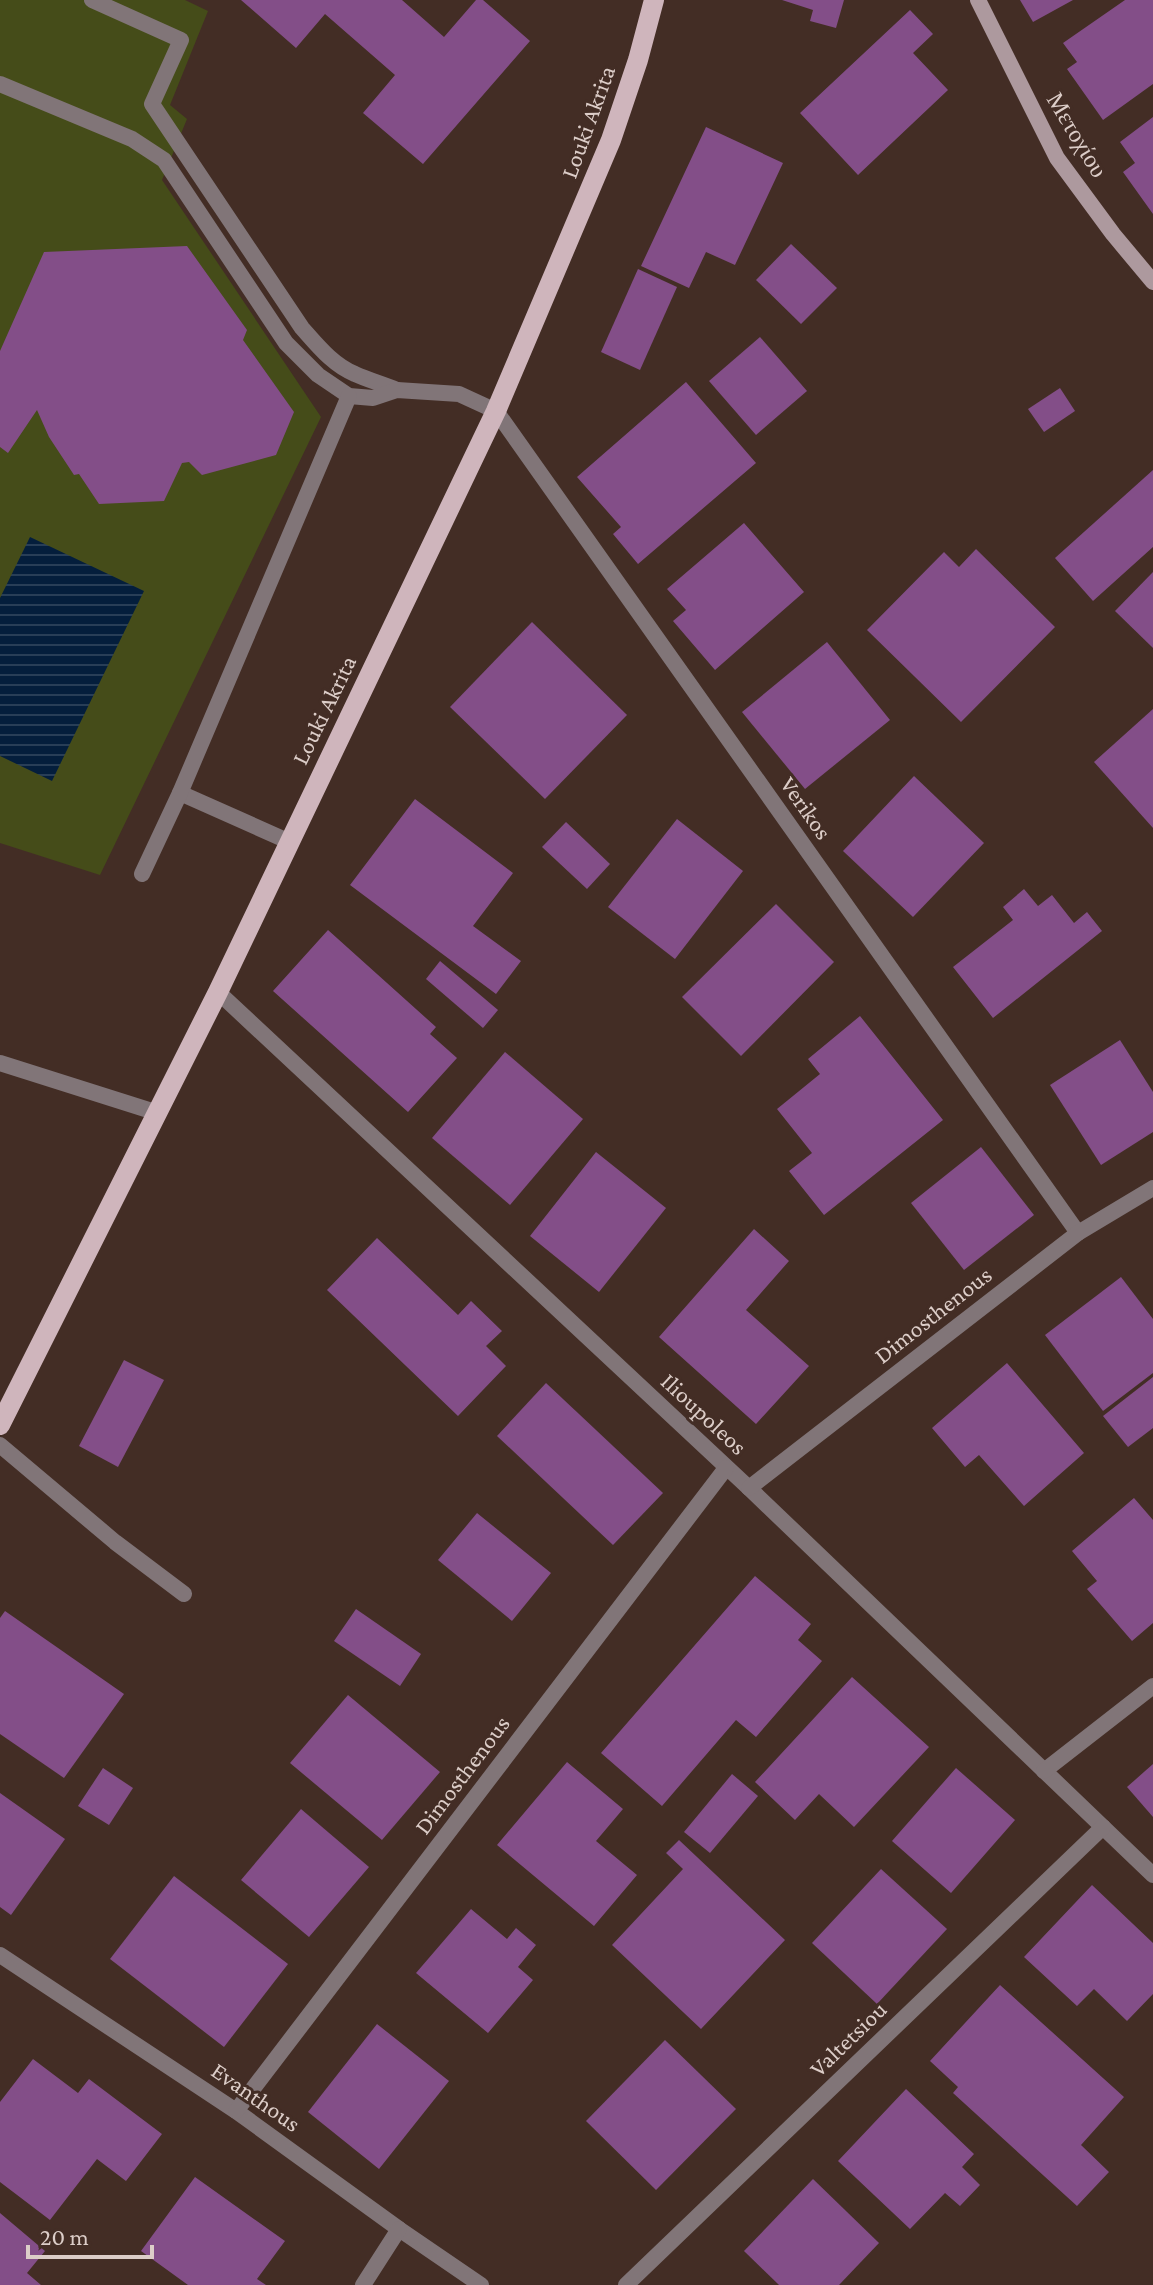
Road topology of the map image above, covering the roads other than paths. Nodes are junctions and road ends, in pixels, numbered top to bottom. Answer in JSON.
{"nodes":[{"id":1,"x":92,"y":0,"type":"edge"},
{"id":2,"x":654,"y":0,"type":"edge"},
{"id":3,"x":978,"y":0,"type":"edge"},
{"id":4,"x":0,"y":84,"type":"edge"},
{"id":5,"x":1153,"y":282,"type":"edge"},
{"id":6,"x":397,"y":390,"type":"junction"},
{"id":7,"x":349,"y":396,"type":"junction"},
{"id":8,"x":496,"y":411,"type":"junction"},
{"id":9,"x":180,"y":793,"type":"junction"},
{"id":10,"x":290,"y":842,"type":"junction"},
{"id":11,"x":142,"y":874,"type":"dead end"},
{"id":12,"x":218,"y":992,"type":"junction"},
{"id":13,"x":0,"y":1063,"type":"edge"},
{"id":14,"x":158,"y":1113,"type":"junction"},
{"id":15,"x":1153,"y":1188,"type":"edge"},
{"id":16,"x":1078,"y":1233,"type":"junction"},
{"id":17,"x":0,"y":1425,"type":"edge"},
{"id":18,"x":0,"y":1445,"type":"edge"},
{"id":19,"x":726,"y":1468,"type":"junction"},
{"id":20,"x":749,"y":1488,"type":"junction"},
{"id":21,"x":184,"y":1594,"type":"dead end"},
{"id":22,"x":1153,"y":1686,"type":"edge"},
{"id":23,"x":1044,"y":1771,"type":"junction"},
{"id":24,"x":1103,"y":1827,"type":"junction"},
{"id":25,"x":1153,"y":1875,"type":"edge"},
{"id":26,"x":0,"y":1955,"type":"edge"},
{"id":27,"x":236,"y":2111,"type":"junction"},
{"id":28,"x":399,"y":2229,"type":"junction"},
{"id":29,"x":363,"y":2285,"type":"edge"},
{"id":30,"x":481,"y":2285,"type":"edge"},
{"id":31,"x":626,"y":2285,"type":"edge"}],
"edges":[{"from":1,"to":6,"type":"street"},
{"from":2,"to":8,"type":"main road","name":"Louki Akrita"},
{"from":3,"to":5,"type":"street","name":"Μετοχίου"},
{"from":4,"to":7,"type":"street"},
{"from":6,"to":7,"type":"street"},
{"from":6,"to":8,"type":"street"},
{"from":7,"to":9,"type":"street"},
{"from":8,"to":10,"type":"main road","name":"Louki Akrita"},
{"from":8,"to":16,"type":"street","name":"Verikos"},
{"from":9,"to":10,"type":"street"},
{"from":9,"to":11,"type":"street"},
{"from":10,"to":12,"type":"main road","name":"Louki Akrita"},
{"from":12,"to":14,"type":"main road","name":"Louki Akrita"},
{"from":12,"to":19,"type":"street","name":"Ilioupoleos"},
{"from":13,"to":14,"type":"street"},
{"from":14,"to":17,"type":"main road","name":"Louki Akrita"},
{"from":15,"to":16,"type":"street","name":"Dimosthenous"},
{"from":16,"to":20,"type":"street","name":"Dimosthenous"},
{"from":18,"to":21,"type":"street"},
{"from":19,"to":20,"type":"street","name":"Ilioupoleos"},
{"from":19,"to":27,"type":"street","name":"Dimosthenous"},
{"from":20,"to":23,"type":"street","name":"Ilioupoleos"},
{"from":22,"to":23,"type":"street"},
{"from":23,"to":24,"type":"street","name":"Ilioupoleos"},
{"from":24,"to":25,"type":"street","name":"Ilioupoleos"},
{"from":24,"to":31,"type":"street","name":"Valtetsiou"},
{"from":26,"to":27,"type":"street","name":"Evanthous"},
{"from":27,"to":28,"type":"street","name":"Evanthous"},
{"from":28,"to":29,"type":"street"},
{"from":28,"to":30,"type":"street","name":"Evanthous"}]}
